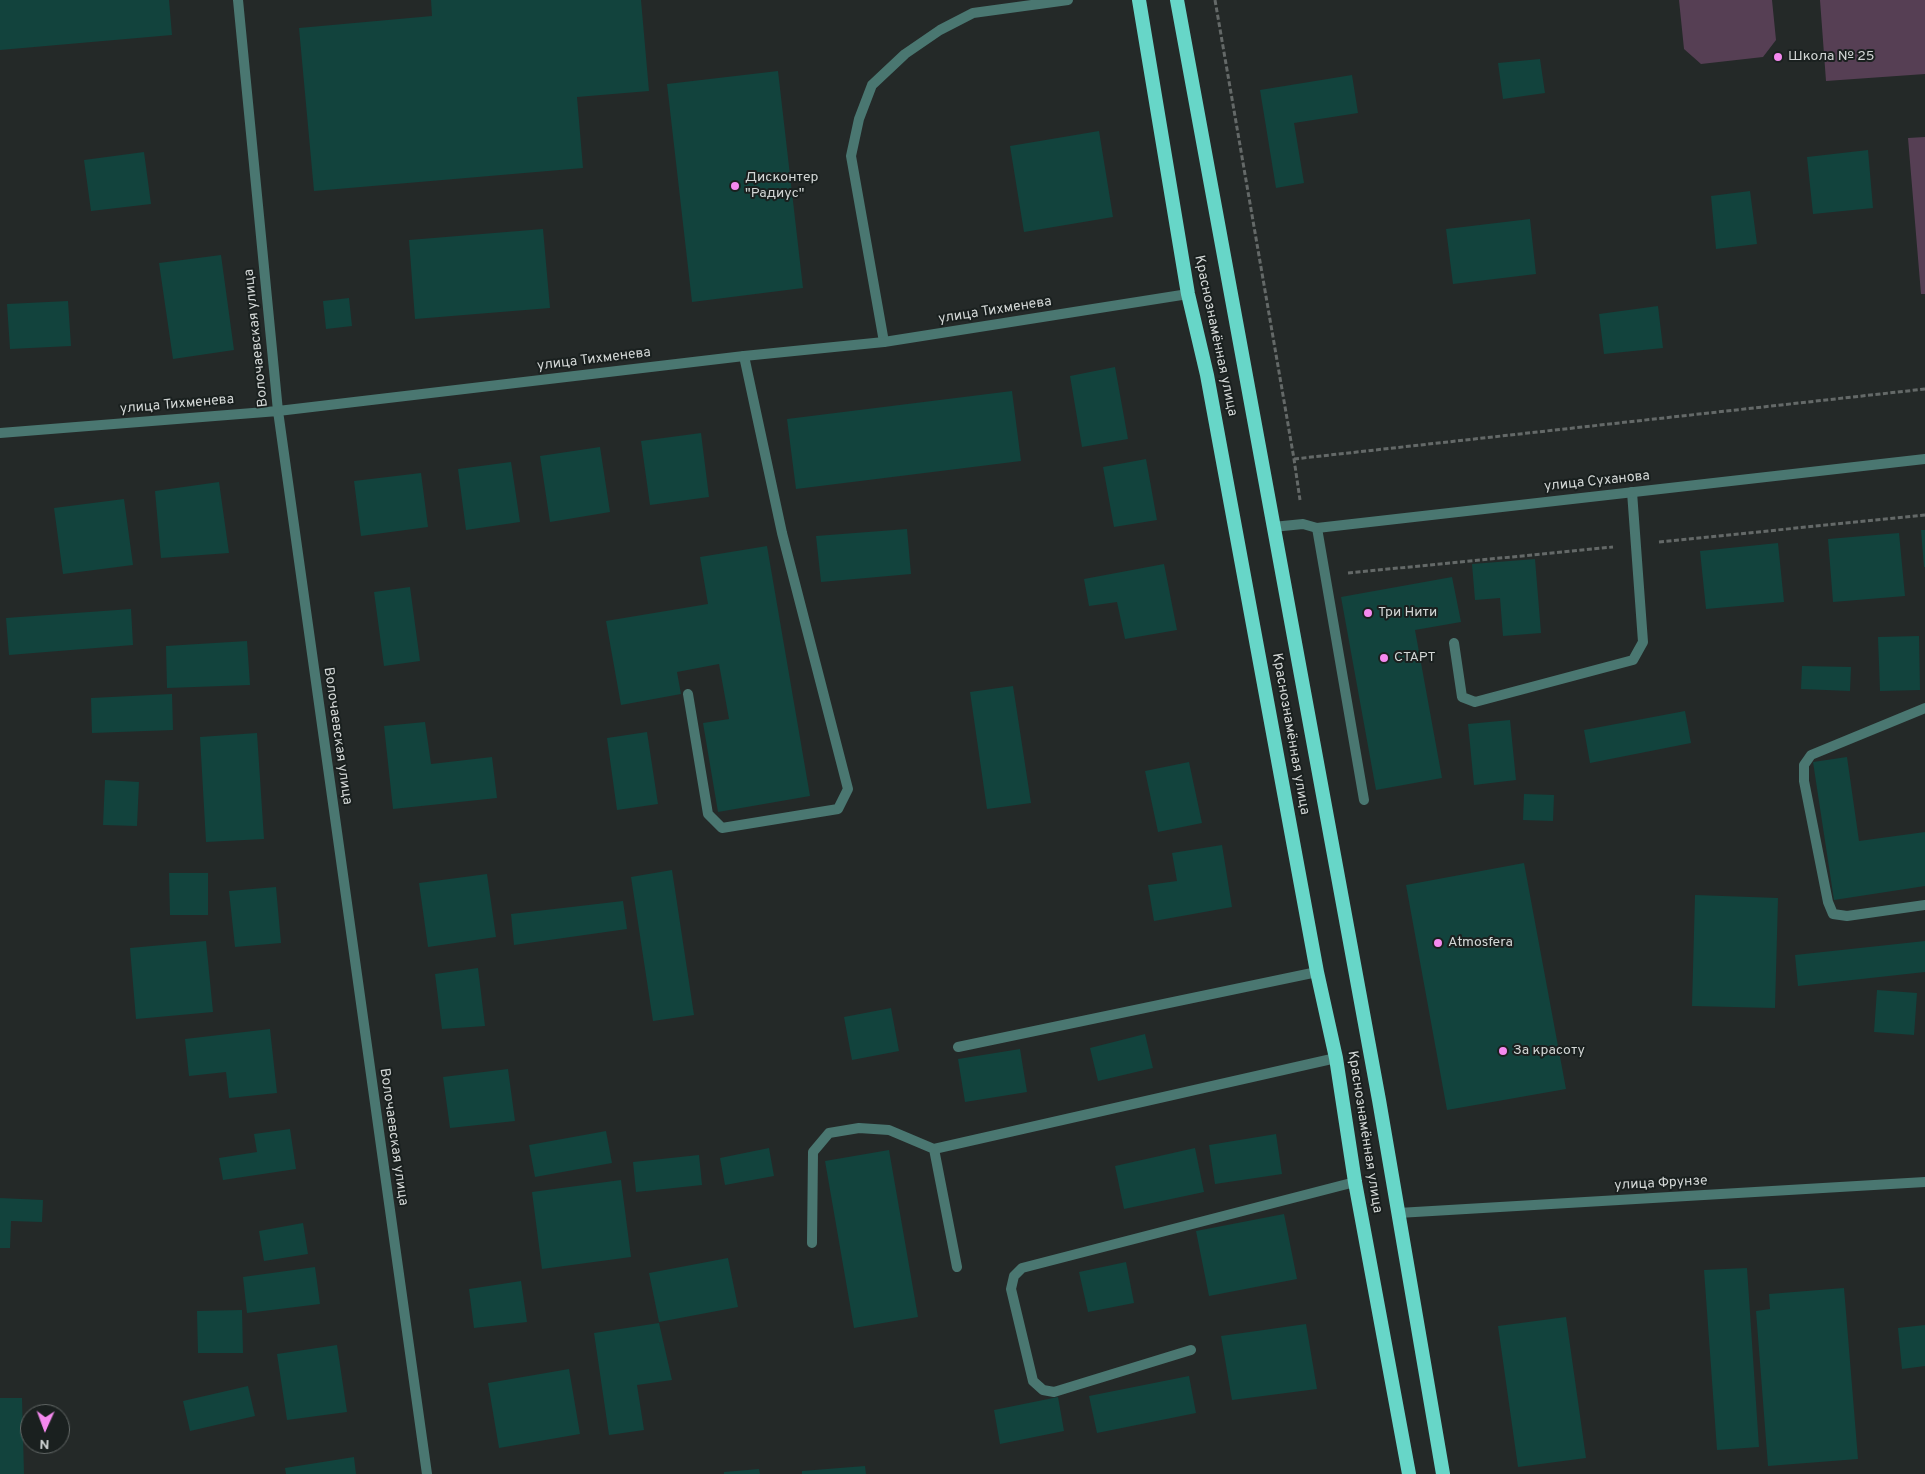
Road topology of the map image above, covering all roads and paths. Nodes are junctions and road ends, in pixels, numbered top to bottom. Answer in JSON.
{"nodes":[{"id":1,"x":238,"y":0,"type":"edge"},
{"id":2,"x":1068,"y":0,"type":"edge"},
{"id":3,"x":1139,"y":0,"type":"edge"},
{"id":4,"x":1177,"y":0,"type":"edge"},
{"id":5,"x":1215,"y":0,"type":"edge"},
{"id":6,"x":1188,"y":294,"type":"junction"},
{"id":7,"x":884,"y":342,"type":"junction"},
{"id":8,"x":744,"y":356,"type":"junction"},
{"id":9,"x":1925,"y":389,"type":"edge"},
{"id":10,"x":278,"y":410,"type":"junction"},
{"id":11,"x":0,"y":433,"type":"edge"},
{"id":12,"x":1294,"y":459,"type":"junction"},
{"id":13,"x":1925,"y":459,"type":"edge"},
{"id":14,"x":1632,"y":492,"type":"junction"},
{"id":15,"x":1303,"y":524,"type":"junction"},
{"id":16,"x":1273,"y":527,"type":"junction"},
{"id":17,"x":1317,"y":528,"type":"junction"},
{"id":18,"x":1454,"y":643,"type":"dead end"},
{"id":19,"x":688,"y":694,"type":"dead end"},
{"id":20,"x":1925,"y":708,"type":"edge"},
{"id":21,"x":1364,"y":800,"type":"dead end"},
{"id":22,"x":1925,"y":905,"type":"edge"},
{"id":23,"x":1318,"y":972,"type":"junction"},
{"id":24,"x":958,"y":1047,"type":"dead end"},
{"id":25,"x":1336,"y":1058,"type":"junction"},
{"id":26,"x":934,"y":1149,"type":"junction"},
{"id":27,"x":1355,"y":1182,"type":"junction"},
{"id":28,"x":1925,"y":1182,"type":"edge"},
{"id":29,"x":1398,"y":1213,"type":"junction"},
{"id":30,"x":812,"y":1244,"type":"dead end"},
{"id":31,"x":957,"y":1267,"type":"dead end"},
{"id":32,"x":1192,"y":1350,"type":"dead end"},
{"id":33,"x":427,"y":1474,"type":"edge"},
{"id":34,"x":1409,"y":1474,"type":"edge"},
{"id":35,"x":1443,"y":1474,"type":"edge"}],
"edges":[{"from":1,"to":10,"type":"street","name":"Волочаевская улица"},
{"from":2,"to":7,"type":"street"},
{"from":3,"to":6,"type":"highway","name":"Краснознамённая улица"},
{"from":4,"to":16,"type":"highway","name":"Краснознамённая улица"},
{"from":5,"to":12,"type":"path"},
{"from":6,"to":7,"type":"street","name":"улица Тихменева"},
{"from":6,"to":23,"type":"highway","name":"Краснознамённая улица"},
{"from":7,"to":8,"type":"street","name":"улица Тихменева"},
{"from":8,"to":10,"type":"street","name":"улица Тихменева"},
{"from":8,"to":19,"type":"street"},
{"from":9,"to":12,"type":"path"},
{"from":10,"to":11,"type":"street","name":"улица Тихменева"},
{"from":10,"to":33,"type":"street","name":"Волочаевская улица"},
{"from":12,"to":15,"type":"path"},
{"from":13,"to":14,"type":"street","name":"улица Суханова"},
{"from":14,"to":17,"type":"street","name":"улица Суханова"},
{"from":14,"to":18,"type":"street"},
{"from":15,"to":16,"type":"street","name":"улица Суханова"},
{"from":15,"to":17,"type":"street","name":"улица Суханова"},
{"from":16,"to":29,"type":"highway","name":"Краснознамённая улица"},
{"from":17,"to":21,"type":"street"},
{"from":20,"to":22,"type":"street"},
{"from":23,"to":24,"type":"street"},
{"from":23,"to":25,"type":"highway","name":"Краснознамённая улица"},
{"from":25,"to":26,"type":"street"},
{"from":25,"to":27,"type":"highway","name":"Краснознамённая улица"},
{"from":26,"to":30,"type":"street"},
{"from":26,"to":31,"type":"street"},
{"from":27,"to":32,"type":"street"},
{"from":27,"to":34,"type":"highway","name":"Краснознамённая улица"},
{"from":28,"to":29,"type":"street","name":"улица Фрунзе"},
{"from":29,"to":35,"type":"highway","name":"Краснознамённая улица"}]}
